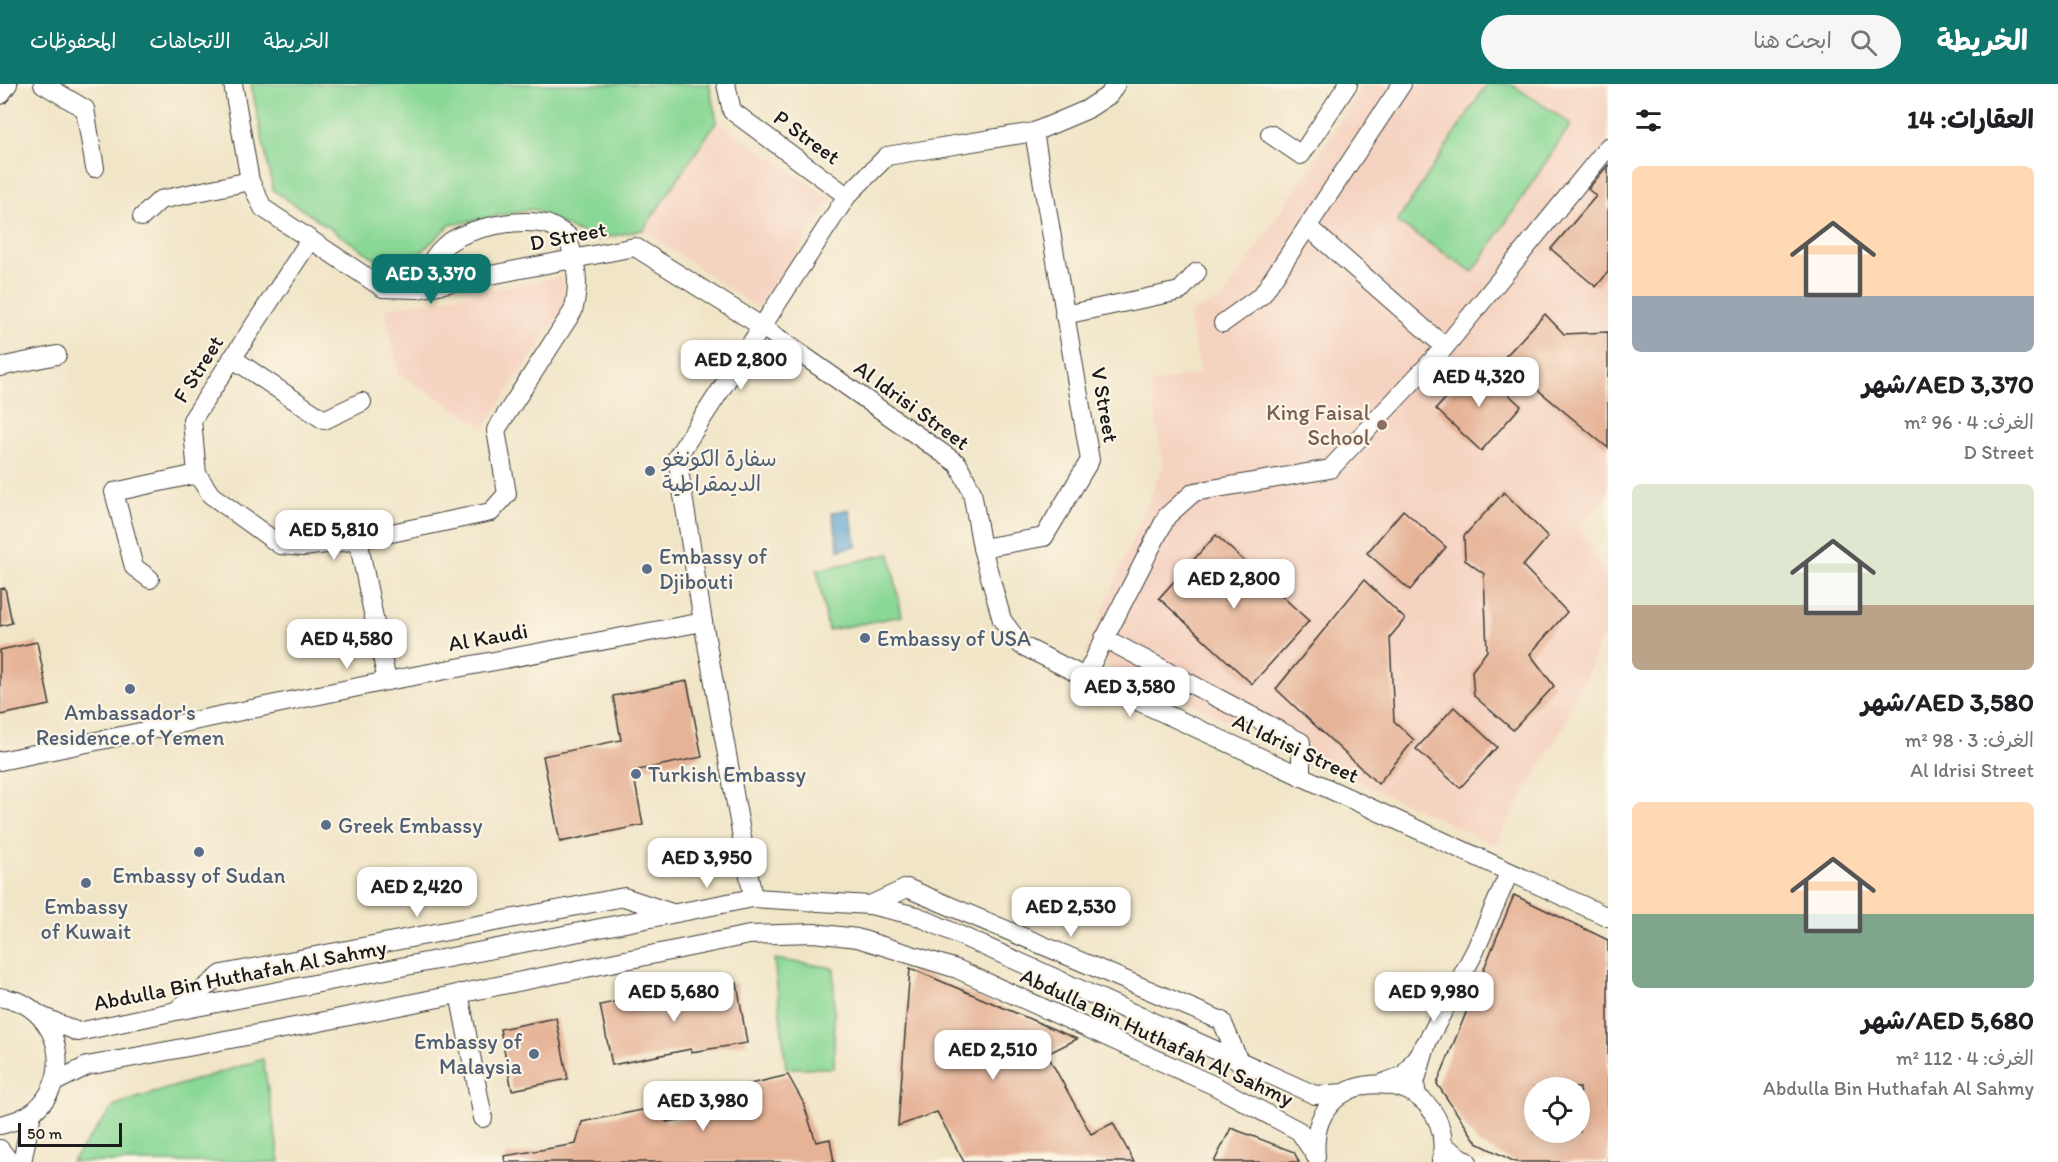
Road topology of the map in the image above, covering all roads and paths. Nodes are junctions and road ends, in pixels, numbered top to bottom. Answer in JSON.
{"nodes":[{"id":1,"x":8,"y":84,"type":"edge"},
{"id":2,"x":43,"y":84,"type":"edge"},
{"id":3,"x":233,"y":84,"type":"edge"},
{"id":4,"x":726,"y":84,"type":"edge"},
{"id":5,"x":1116,"y":84,"type":"edge"},
{"id":6,"x":1348,"y":84,"type":"edge"},
{"id":7,"x":1402,"y":84,"type":"edge"},
{"id":8,"x":0,"y":95,"type":"edge"},
{"id":9,"x":1034,"y":132,"type":"junction"},
{"id":10,"x":1270,"y":134,"type":"dead end"},
{"id":11,"x":1608,"y":147,"type":"edge"},
{"id":12,"x":95,"y":168,"type":"dead end"},
{"id":13,"x":250,"y":181,"type":"junction"},
{"id":14,"x":847,"y":196,"type":"junction"},
{"id":15,"x":142,"y":217,"type":"dead end"},
{"id":16,"x":1308,"y":227,"type":"junction"},
{"id":17,"x":310,"y":240,"type":"junction"},
{"id":18,"x":575,"y":260,"type":"junction"},
{"id":19,"x":1197,"y":272,"type":"dead end"},
{"id":20,"x":418,"y":289,"type":"junction"},
{"id":21,"x":1064,"y":315,"type":"junction"},
{"id":22,"x":1223,"y":323,"type":"dead end"},
{"id":23,"x":761,"y":326,"type":"junction"},
{"id":24,"x":1444,"y":347,"type":"junction"},
{"id":25,"x":801,"y":354,"type":"joint"},
{"id":26,"x":57,"y":355,"type":"dead end"},
{"id":27,"x":232,"y":358,"type":"junction"},
{"id":28,"x":0,"y":367,"type":"edge"},
{"id":29,"x":362,"y":402,"type":"dead end"},
{"id":30,"x":197,"y":474,"type":"junction"},
{"id":31,"x":358,"y":540,"type":"junction"},
{"id":32,"x":982,"y":548,"type":"junction"},
{"id":33,"x":150,"y":579,"type":"dead end"},
{"id":34,"x":703,"y":622,"type":"junction"},
{"id":35,"x":1104,"y":638,"type":"junction"},
{"id":36,"x":1084,"y":677,"type":"junction"},
{"id":37,"x":387,"y":681,"type":"junction"},
{"id":38,"x":0,"y":761,"type":"edge"},
{"id":39,"x":1301,"y":777,"type":"junction"},
{"id":40,"x":1509,"y":873,"type":"junction"},
{"id":41,"x":753,"y":898,"type":"junction"},
{"id":42,"x":870,"y":905,"type":"junction"},
{"id":43,"x":674,"y":914,"type":"junction"},
{"id":44,"x":1608,"y":917,"type":"edge"},
{"id":45,"x":459,"y":993,"type":"junction"},
{"id":46,"x":0,"y":997,"type":"edge"},
{"id":47,"x":176,"y":1011,"type":"junction"},
{"id":48,"x":39,"y":1015,"type":"junction"},
{"id":49,"x":1428,"y":1040,"type":"junction"},
{"id":50,"x":1238,"y":1059,"type":"junction"},
{"id":51,"x":55,"y":1082,"type":"junction"},
{"id":52,"x":1383,"y":1083,"type":"junction"},
{"id":53,"x":1344,"y":1093,"type":"junction"},
{"id":54,"x":1417,"y":1095,"type":"junction"},
{"id":55,"x":32,"y":1113,"type":"junction"},
{"id":56,"x":483,"y":1118,"type":"dead end"},
{"id":57,"x":0,"y":1125,"type":"edge"},
{"id":58,"x":0,"y":1149,"type":"edge"},
{"id":59,"x":1442,"y":1154,"type":"edge"},
{"id":60,"x":1316,"y":1159,"type":"edge"},
{"id":61,"x":10,"y":1162,"type":"edge"},
{"id":62,"x":22,"y":1162,"type":"edge"},
{"id":63,"x":1468,"y":1162,"type":"edge"}],
"edges":[{"from":1,"to":8,"type":"street"},
{"from":2,"to":12,"type":"street"},
{"from":3,"to":13,"type":"street","name":"D Street"},
{"from":4,"to":14,"type":"street","name":"P Street"},
{"from":5,"to":9,"type":"street"},
{"from":6,"to":10,"type":"street"},
{"from":7,"to":16,"type":"street"},
{"from":9,"to":14,"type":"street"},
{"from":9,"to":21,"type":"street","name":"V Street"},
{"from":11,"to":24,"type":"street"},
{"from":13,"to":15,"type":"street"},
{"from":13,"to":17,"type":"street","name":"D Street"},
{"from":14,"to":23,"type":"street"},
{"from":16,"to":22,"type":"street"},
{"from":16,"to":24,"type":"street"},
{"from":17,"to":20,"type":"street","name":"D Street"},
{"from":17,"to":27,"type":"street","name":"F Street"},
{"from":18,"to":20,"type":"street","name":"D Street"},
{"from":18,"to":20,"type":"street"},
{"from":18,"to":23,"type":"street","name":"D Street"},
{"from":18,"to":31,"type":"street"},
{"from":19,"to":21,"type":"street"},
{"from":21,"to":32,"type":"street","name":"V Street"},
{"from":23,"to":25,"type":"street","name":"D Street"},
{"from":23,"to":34,"type":"street"},
{"from":24,"to":35,"type":"street"},
{"from":25,"to":32,"type":"street","name":"Al Idrisi Street"},
{"from":26,"to":28,"type":"street"},
{"from":27,"to":29,"type":"street"},
{"from":27,"to":30,"type":"street","name":"F Street"},
{"from":30,"to":31,"type":"street"},
{"from":30,"to":33,"type":"street"},
{"from":31,"to":37,"type":"street"},
{"from":32,"to":36,"type":"street","name":"Al Idrisi Street"},
{"from":34,"to":37,"type":"street","name":"Al Kaudi"},
{"from":34,"to":41,"type":"street"},
{"from":35,"to":36,"type":"street"},
{"from":35,"to":39,"type":"street"},
{"from":36,"to":39,"type":"street","name":"Al Idrisi Street"},
{"from":37,"to":38,"type":"street","name":"Al Kaudi"},
{"from":39,"to":40,"type":"street","name":"Al Idrisi Street"},
{"from":40,"to":44,"type":"street","name":"Al Idrisi Street"},
{"from":40,"to":49,"type":"street"},
{"from":41,"to":42,"type":"street","name":"Abdulla Bin Huthafah Al Sahmy"},
{"from":41,"to":43,"type":"street","name":"Abdulla Bin Huthafah Al Sahmy"},
{"from":42,"to":50,"type":"street","name":"Abdulla Bin Huthafah Al Sahmy"},
{"from":42,"to":50,"type":"street"},
{"from":43,"to":47,"type":"street","name":"Abdulla Bin Huthafah Al Sahmy"},
{"from":43,"to":47,"type":"street"},
{"from":45,"to":51,"type":"street","name":"Abdulla Bin Huthafah Al Sahmy"},
{"from":45,"to":56,"type":"street"},
{"from":45,"to":60,"type":"street","name":"Abdulla Bin Huthafah Al Sahmy"},
{"from":46,"to":48,"type":"street","name":"Abdulla Bin Huthafah Al Sahmy"},
{"from":47,"to":48,"type":"street","name":"Abdulla Bin Huthafah Al Sahmy"},
{"from":48,"to":51,"type":"street"},
{"from":49,"to":52,"type":"street"},
{"from":49,"to":54,"type":"street"},
{"from":50,"to":53,"type":"street","name":"Abdulla Bin Huthafah Al Sahmy"},
{"from":51,"to":55,"type":"street"},
{"from":52,"to":53,"type":"street"},
{"from":52,"to":54,"type":"street"},
{"from":53,"to":60,"type":"street"},
{"from":54,"to":59,"type":"street"},
{"from":55,"to":57,"type":"street"},
{"from":55,"to":62,"type":"street"},
{"from":58,"to":61,"type":"street"},
{"from":59,"to":63,"type":"street"}]}
